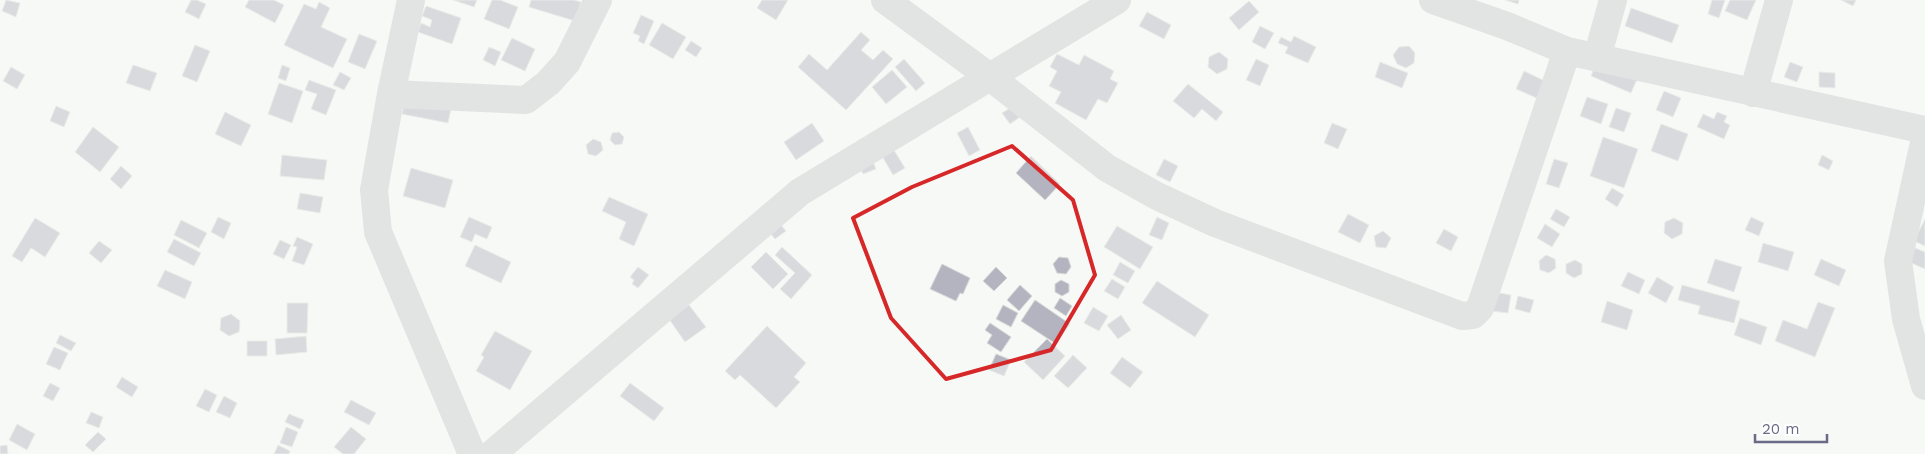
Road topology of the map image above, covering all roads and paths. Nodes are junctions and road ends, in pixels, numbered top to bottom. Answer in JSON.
{"nodes":[{"id":1,"x":412,"y":0,"type":"edge"},
{"id":2,"x":598,"y":0,"type":"edge"},
{"id":3,"x":885,"y":0,"type":"edge"},
{"id":4,"x":1117,"y":0,"type":"edge"},
{"id":5,"x":1432,"y":0,"type":"edge"},
{"id":6,"x":1613,"y":0,"type":"edge"},
{"id":7,"x":1779,"y":0,"type":"edge"},
{"id":8,"x":1567,"y":51,"type":"junction"},
{"id":9,"x":1597,"y":58,"type":"junction"},
{"id":10,"x":990,"y":77,"type":"junction"},
{"id":11,"x":1753,"y":92,"type":"junction"},
{"id":12,"x":391,"y":94,"type":"junction"},
{"id":13,"x":1925,"y":130,"type":"edge"},
{"id":14,"x":1925,"y":138,"type":"edge"},
{"id":15,"x":1925,"y":386,"type":"edge"},
{"id":16,"x":472,"y":454,"type":"edge"},
{"id":17,"x":492,"y":454,"type":"edge"}],
"edges":[{"from":1,"to":12,"type":"street"},
{"from":2,"to":12,"type":"street"},
{"from":3,"to":10,"type":"street"},
{"from":4,"to":10,"type":"street"},
{"from":5,"to":8,"type":"street"},
{"from":6,"to":9,"type":"street"},
{"from":7,"to":11,"type":"street"},
{"from":8,"to":9,"type":"street"},
{"from":8,"to":10,"type":"street"},
{"from":9,"to":11,"type":"street"},
{"from":10,"to":17,"type":"street"},
{"from":11,"to":13,"type":"street"},
{"from":12,"to":16,"type":"street"},
{"from":14,"to":15,"type":"street"}]}
